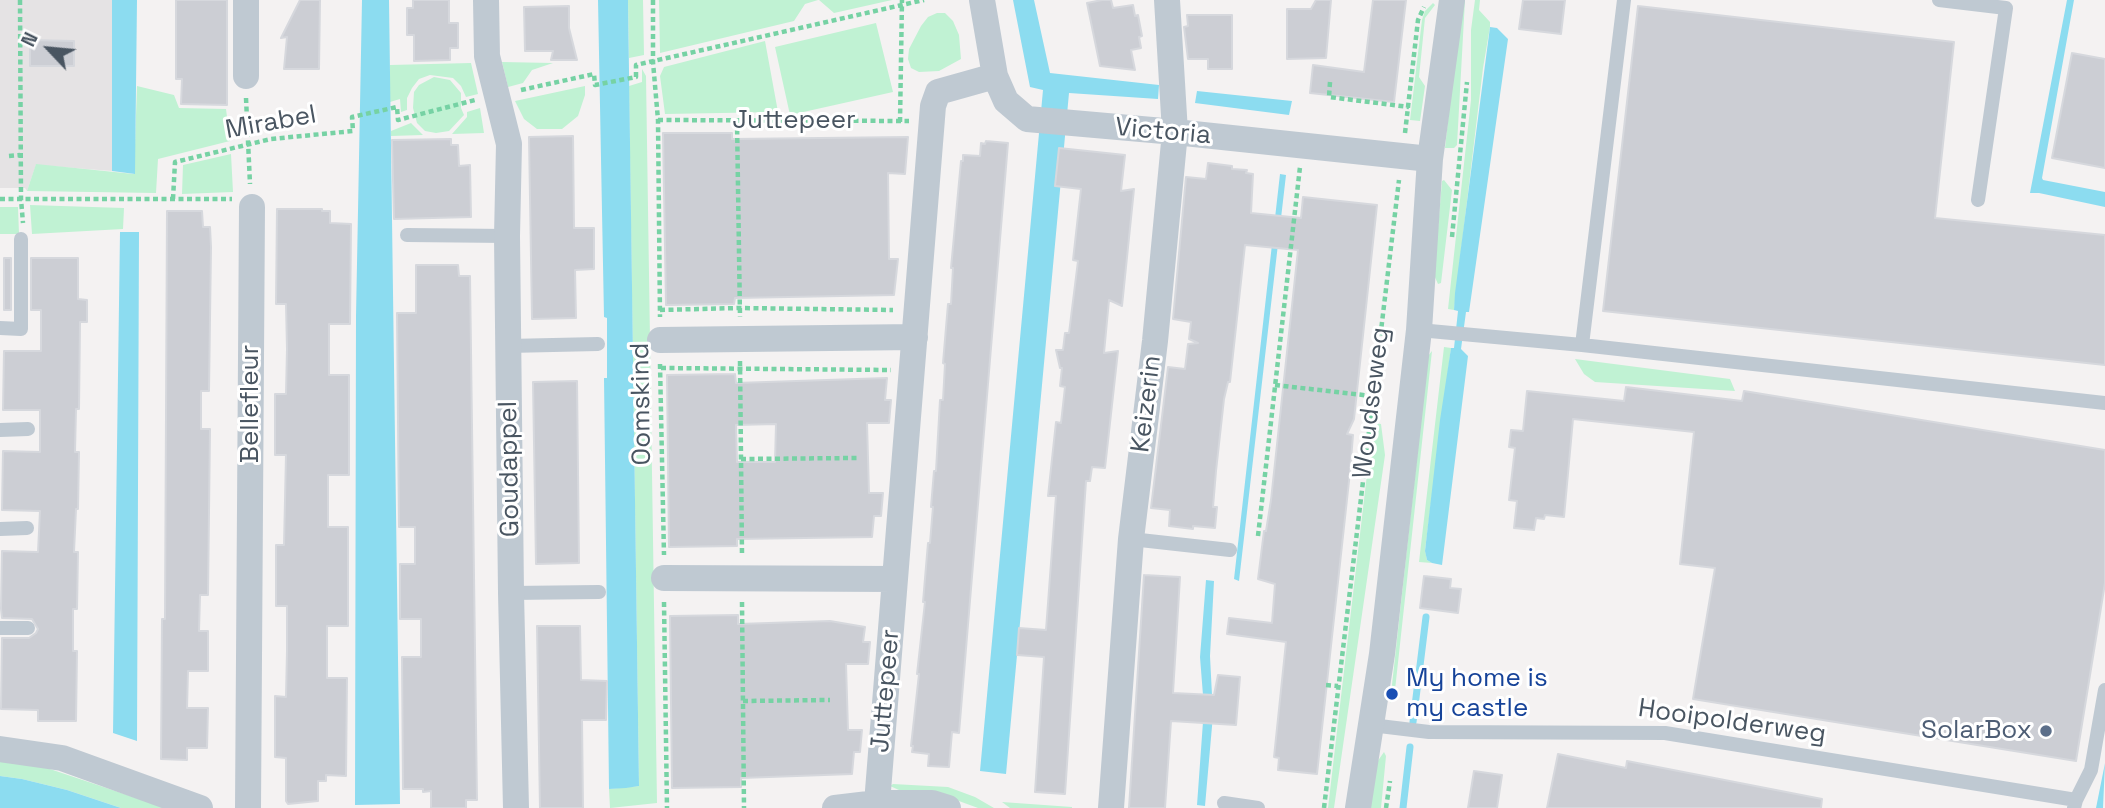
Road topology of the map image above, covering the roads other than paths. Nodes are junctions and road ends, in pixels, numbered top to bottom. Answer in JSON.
{"nodes":[{"id":1,"x":246,"y":0,"type":"edge"},
{"id":2,"x":486,"y":0,"type":"edge"},
{"id":3,"x":982,"y":0,"type":"edge"},
{"id":4,"x":1167,"y":0,"type":"edge"},
{"id":5,"x":1452,"y":0,"type":"edge"},
{"id":6,"x":1624,"y":0,"type":"edge"},
{"id":7,"x":1939,"y":0,"type":"edge"},
{"id":8,"x":246,"y":76,"type":"road end"},
{"id":9,"x":995,"y":76,"type":"junction"},
{"id":10,"x":1175,"y":132,"type":"junction"},
{"id":11,"x":1430,"y":159,"type":"junction"},
{"id":12,"x":1978,"y":200,"type":"dead end"},
{"id":13,"x":251,"y":203,"type":"road end"},
{"id":14,"x":407,"y":235,"type":"dead end"},
{"id":15,"x":507,"y":236,"type":"junction"},
{"id":16,"x":21,"y":239,"type":"dead end"},
{"id":17,"x":0,"y":328,"type":"edge"},
{"id":18,"x":1419,"y":330,"type":"junction"},
{"id":19,"x":915,"y":337,"type":"junction"},
{"id":20,"x":660,"y":340,"type":"road end"},
{"id":21,"x":598,"y":344,"type":"dead end"},
{"id":22,"x":1581,"y":345,"type":"junction"},
{"id":23,"x":508,"y":346,"type":"junction"},
{"id":24,"x":2105,"y":403,"type":"edge"},
{"id":25,"x":28,"y":429,"type":"dead end"},
{"id":26,"x":0,"y":430,"type":"edge"},
{"id":27,"x":0,"y":528,"type":"edge"},
{"id":28,"x":27,"y":528,"type":"dead end"},
{"id":29,"x":1131,"y":540,"type":"junction"},
{"id":30,"x":1230,"y":550,"type":"dead end"},
{"id":31,"x":664,"y":578,"type":"road end"},
{"id":32,"x":895,"y":579,"type":"junction"},
{"id":33,"x":599,"y":592,"type":"dead end"},
{"id":34,"x":511,"y":593,"type":"junction"},
{"id":35,"x":0,"y":628,"type":"edge"},
{"id":36,"x":28,"y":628,"type":"dead end"},
{"id":37,"x":2105,"y":691,"type":"edge"},
{"id":38,"x":1371,"y":725,"type":"junction"},
{"id":39,"x":0,"y":749,"type":"edge"},
{"id":40,"x":877,"y":803,"type":"junction"},
{"id":41,"x":1224,"y":803,"type":"dead end"},
{"id":42,"x":2075,"y":804,"type":"edge"},
{"id":43,"x":200,"y":808,"type":"edge"},
{"id":44,"x":248,"y":808,"type":"edge"},
{"id":45,"x":516,"y":808,"type":"edge"},
{"id":46,"x":835,"y":808,"type":"edge"},
{"id":47,"x":948,"y":808,"type":"edge"},
{"id":48,"x":1111,"y":808,"type":"edge"},
{"id":49,"x":1258,"y":808,"type":"edge"},
{"id":50,"x":1358,"y":808,"type":"edge"}],
"edges":[{"from":1,"to":8,"type":"street"},
{"from":2,"to":15,"type":"street","name":"Goudappel"},
{"from":3,"to":9,"type":"street","name":"Victoria"},
{"from":4,"to":10,"type":"street","name":"Keizerin"},
{"from":5,"to":11,"type":"street","name":"Woudseweg"},
{"from":6,"to":22,"type":"lane"},
{"from":7,"to":12,"type":"lane"},
{"from":9,"to":10,"type":"street","name":"Victoria"},
{"from":9,"to":19,"type":"street","name":"Juttepeer"},
{"from":10,"to":11,"type":"street","name":"Victoria"},
{"from":10,"to":29,"type":"street","name":"Keizerin"},
{"from":11,"to":18,"type":"street","name":"Woudseweg"},
{"from":13,"to":44,"type":"street","name":"Bellefleur"},
{"from":14,"to":15,"type":"lane"},
{"from":15,"to":23,"type":"street","name":"Goudappel"},
{"from":16,"to":17,"type":"lane"},
{"from":18,"to":22,"type":"lane"},
{"from":18,"to":38,"type":"street","name":"Woudseweg"},
{"from":19,"to":20,"type":"street"},
{"from":19,"to":32,"type":"street","name":"Juttepeer"},
{"from":21,"to":23,"type":"lane"},
{"from":22,"to":24,"type":"lane"},
{"from":23,"to":34,"type":"street","name":"Goudappel"},
{"from":25,"to":26,"type":"lane"},
{"from":27,"to":28,"type":"lane"},
{"from":29,"to":30,"type":"lane"},
{"from":29,"to":48,"type":"street","name":"Keizerin"},
{"from":31,"to":32,"type":"street"},
{"from":32,"to":40,"type":"street","name":"Juttepeer"},
{"from":33,"to":34,"type":"lane"},
{"from":34,"to":45,"type":"street","name":"Goudappel"},
{"from":35,"to":36,"type":"lane"},
{"from":37,"to":42,"type":"lane"},
{"from":38,"to":42,"type":"lane","name":"Hooipolderweg"},
{"from":38,"to":50,"type":"street","name":"Woudseweg"},
{"from":39,"to":43,"type":"street"},
{"from":40,"to":46,"type":"street"},
{"from":40,"to":47,"type":"street"},
{"from":41,"to":49,"type":"lane"}]}
